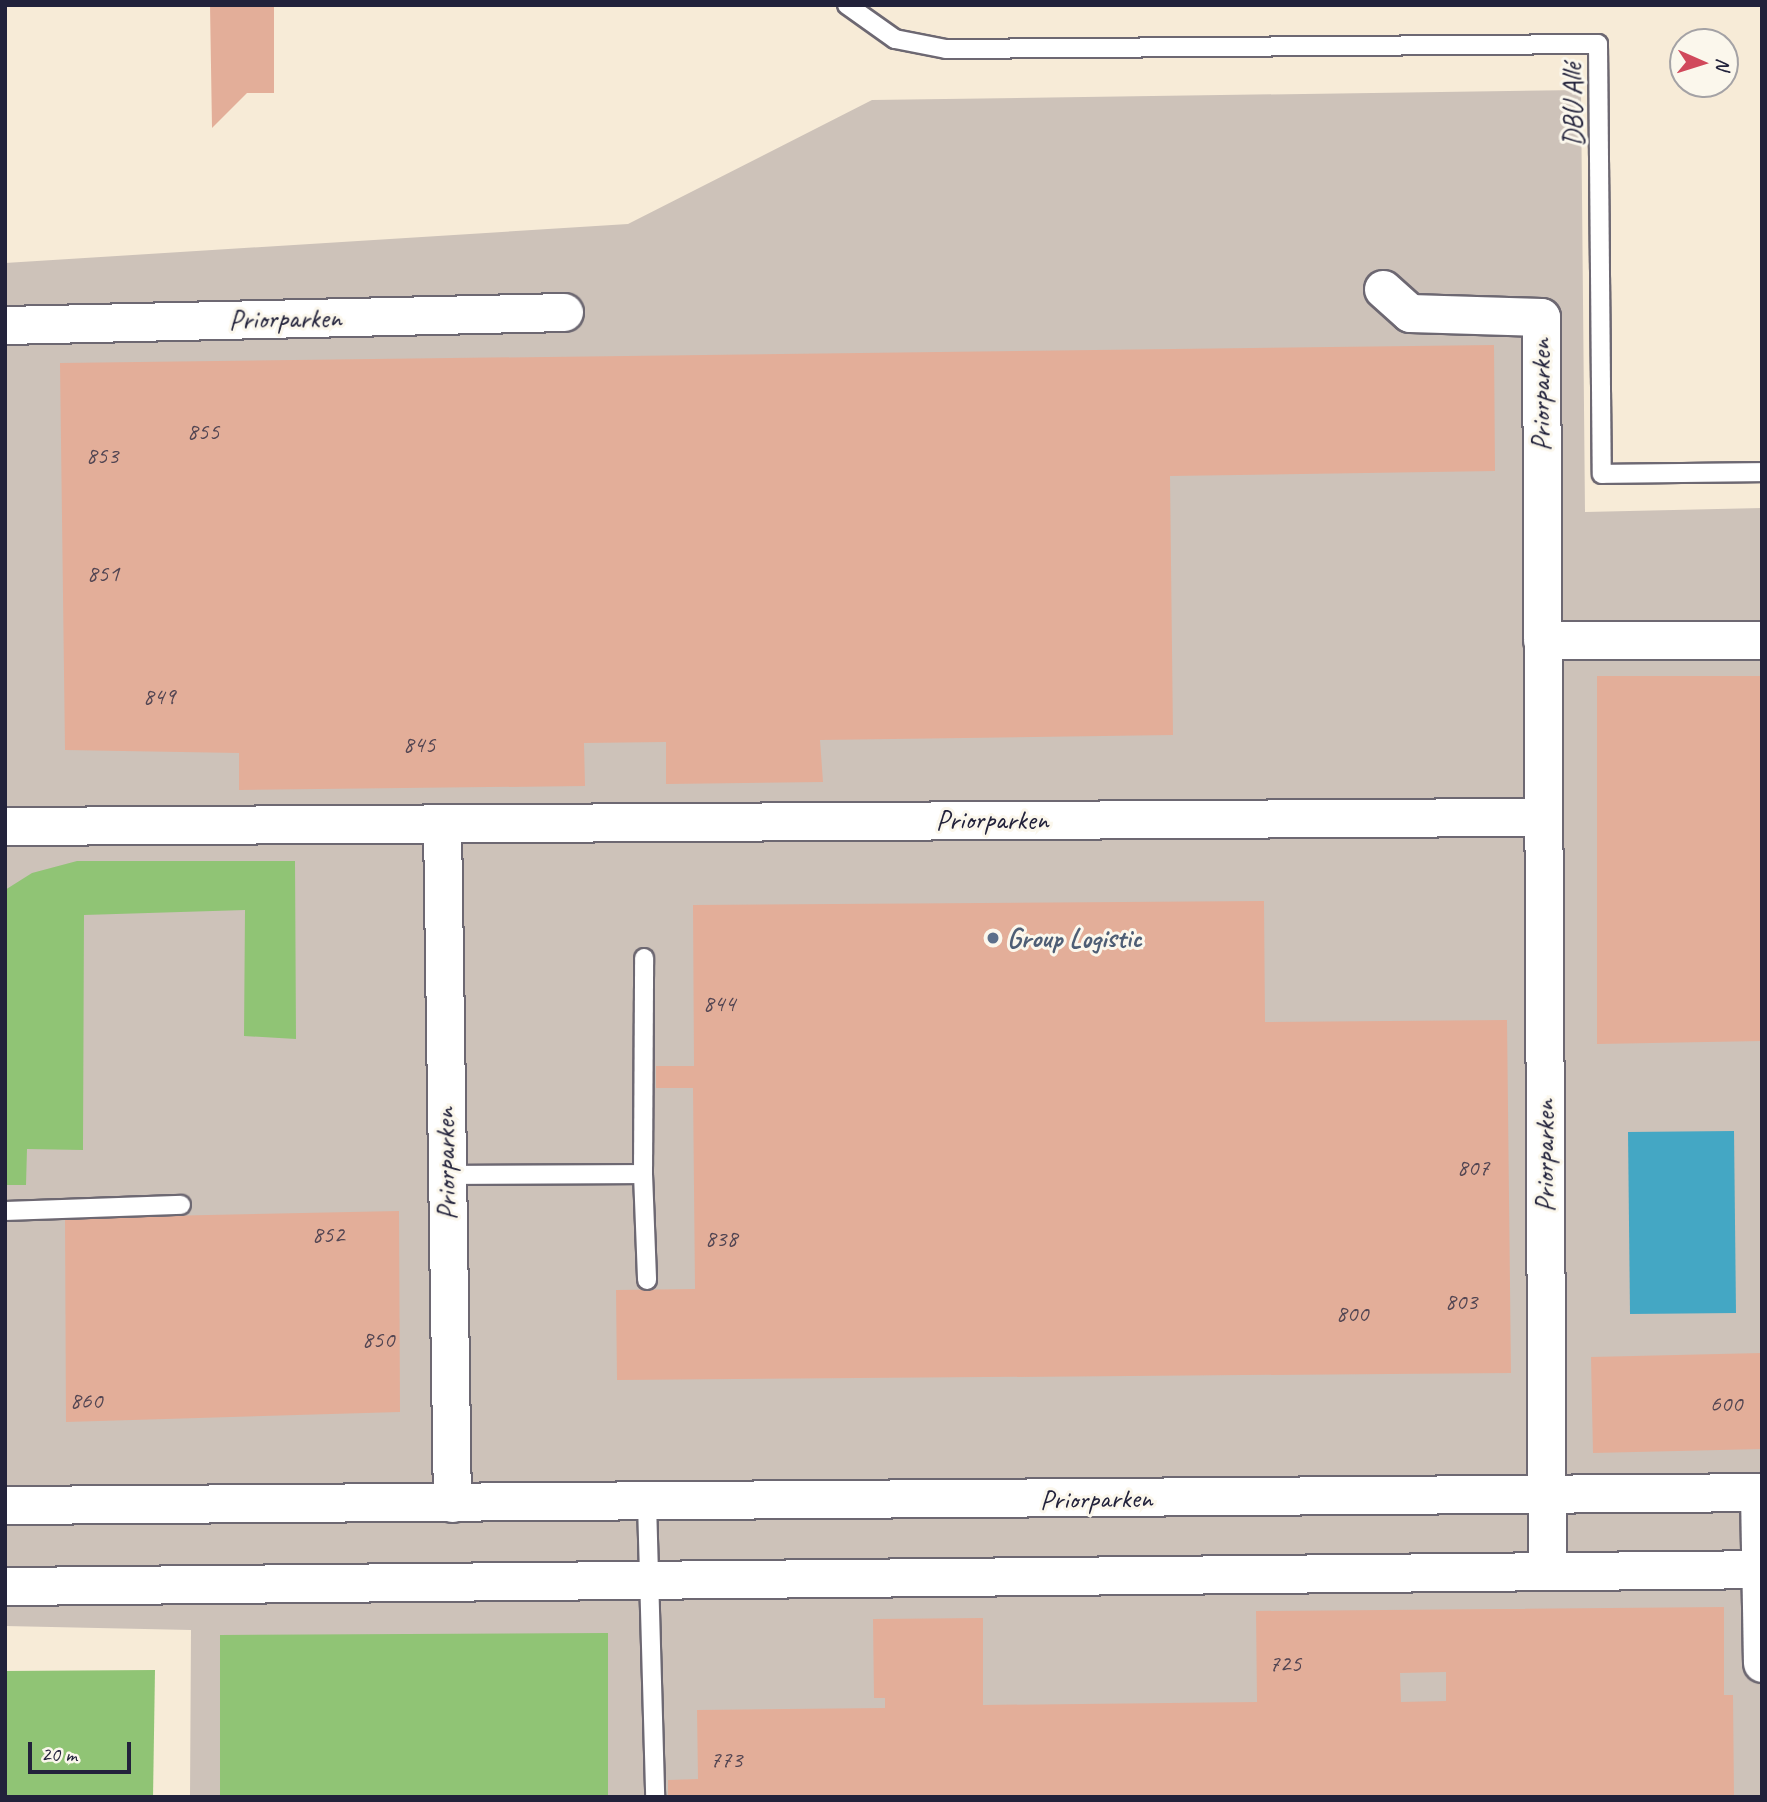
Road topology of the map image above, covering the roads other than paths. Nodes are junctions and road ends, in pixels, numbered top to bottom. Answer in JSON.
{"nodes":[{"id":1,"x":847,"y":5,"type":"edge"},
{"id":2,"x":1383,"y":289,"type":"dead end"},
{"id":3,"x":564,"y":312,"type":"dead end"},
{"id":4,"x":5,"y":325,"type":"edge"},
{"id":5,"x":1762,"y":472,"type":"edge"},
{"id":6,"x":1542,"y":640,"type":"junction"},
{"id":7,"x":1762,"y":640,"type":"edge"},
{"id":8,"x":1543,"y":817,"type":"junction"},
{"id":9,"x":442,"y":824,"type":"junction"},
{"id":10,"x":5,"y":826,"type":"edge"},
{"id":11,"x":644,"y":958,"type":"dead end"},
{"id":12,"x":643,"y":1174,"type":"junction"},
{"id":13,"x":446,"y":1175,"type":"junction"},
{"id":14,"x":181,"y":1205,"type":"dead end"},
{"id":15,"x":5,"y":1211,"type":"edge"},
{"id":16,"x":647,"y":1280,"type":"dead end"},
{"id":17,"x":1761,"y":1492,"type":"edge"},
{"id":18,"x":1546,"y":1494,"type":"junction"},
{"id":19,"x":452,"y":1503,"type":"junction"},
{"id":20,"x":647,"y":1503,"type":"junction"},
{"id":21,"x":5,"y":1506,"type":"edge"},
{"id":22,"x":1547,"y":1568,"type":"junction"},
{"id":23,"x":1761,"y":1569,"type":"edge"},
{"id":24,"x":651,"y":1581,"type":"junction"},
{"id":25,"x":5,"y":1586,"type":"edge"},
{"id":26,"x":1762,"y":1663,"type":"edge"},
{"id":27,"x":654,"y":1797,"type":"edge"}],
"edges":[{"from":1,"to":5,"type":"lane","name":"DBU Allé"},
{"from":2,"to":6,"type":"street","name":"Priorparken"},
{"from":3,"to":4,"type":"street","name":"Priorparken"},
{"from":6,"to":7,"type":"street"},
{"from":6,"to":8,"type":"street","name":"Priorparken"},
{"from":8,"to":9,"type":"street","name":"Priorparken"},
{"from":8,"to":18,"type":"street","name":"Priorparken"},
{"from":9,"to":10,"type":"street","name":"Priorparken"},
{"from":9,"to":13,"type":"street","name":"Priorparken"},
{"from":11,"to":12,"type":"lane"},
{"from":12,"to":13,"type":"lane"},
{"from":12,"to":16,"type":"lane"},
{"from":13,"to":19,"type":"street","name":"Priorparken"},
{"from":14,"to":15,"type":"lane"},
{"from":17,"to":18,"type":"street","name":"Priorparken"},
{"from":17,"to":23,"type":"street","name":"Priorparken"},
{"from":18,"to":20,"type":"street","name":"Priorparken"},
{"from":18,"to":22,"type":"street","name":"Priorparken"},
{"from":19,"to":20,"type":"street","name":"Priorparken"},
{"from":19,"to":21,"type":"street","name":"Priorparken"},
{"from":20,"to":24,"type":"lane"},
{"from":22,"to":23,"type":"street"},
{"from":22,"to":24,"type":"street"},
{"from":23,"to":26,"type":"street","name":"Priorparken"},
{"from":24,"to":25,"type":"street"},
{"from":24,"to":27,"type":"lane"}]}
